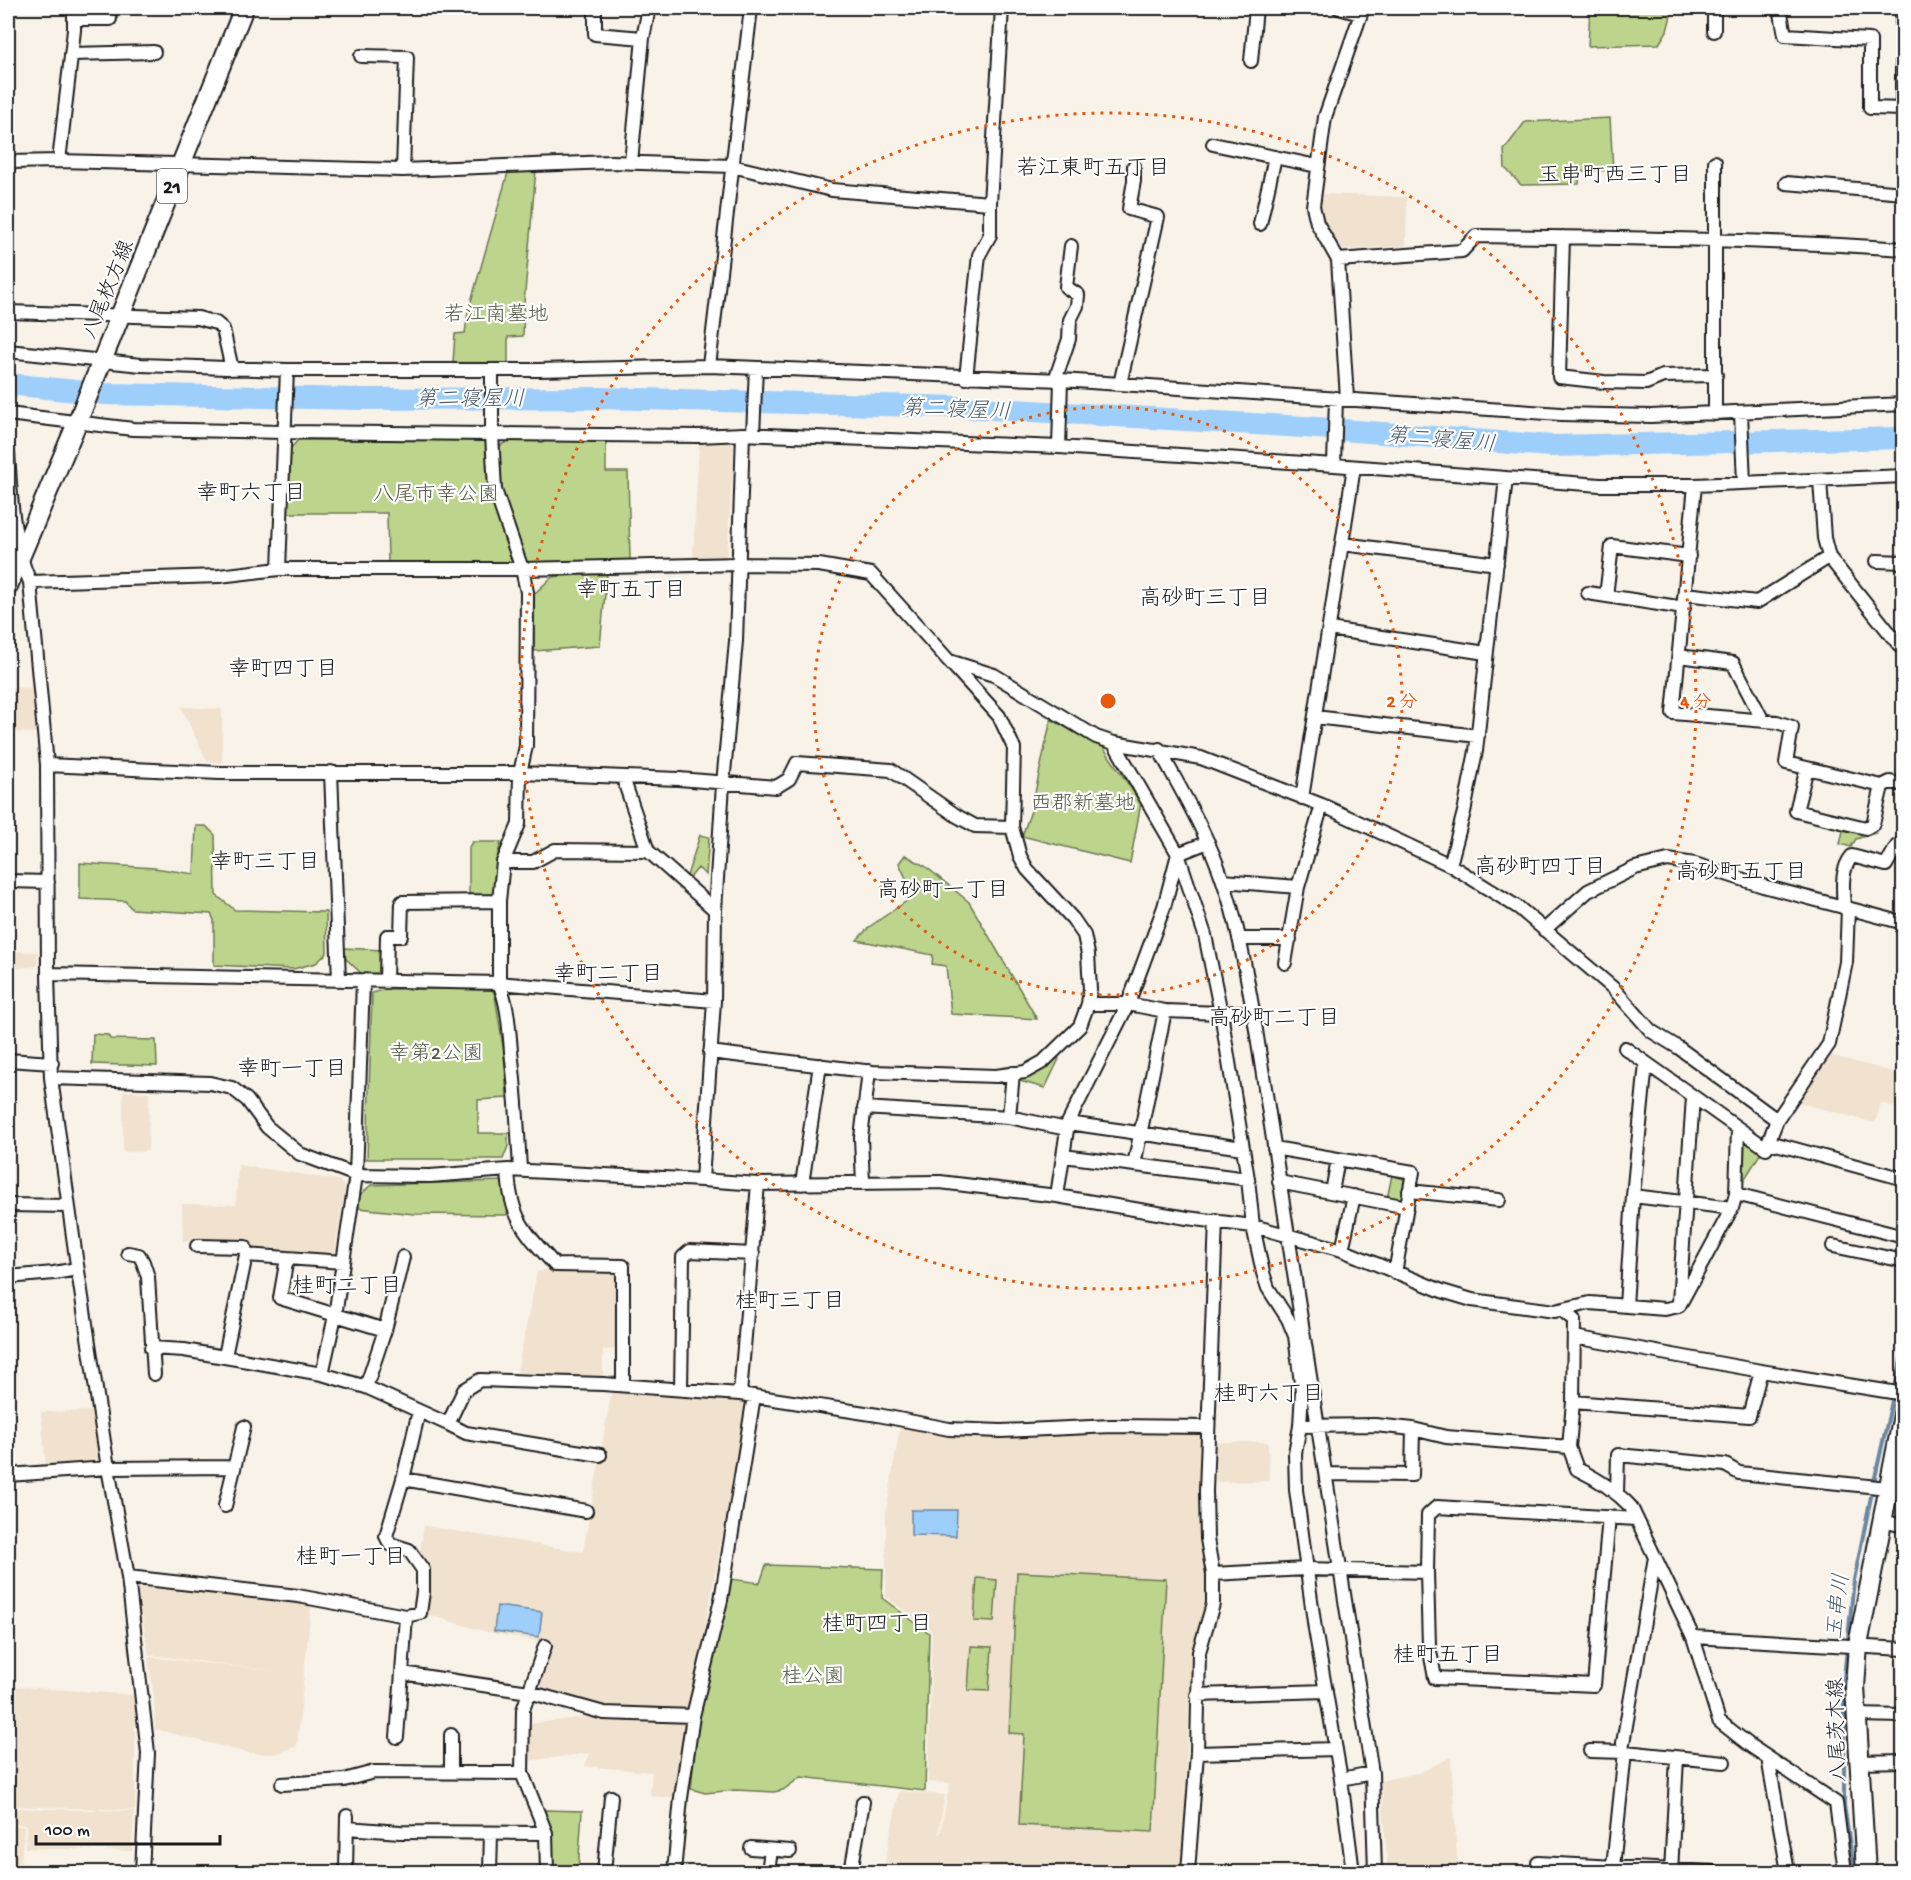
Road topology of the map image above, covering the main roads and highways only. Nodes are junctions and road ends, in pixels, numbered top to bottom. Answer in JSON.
{"nodes":[{"id":1,"x":244,"y":8,"type":"edge"},
{"id":2,"x":8,"y":586,"type":"edge"},
{"id":3,"x":1903,"y":1399,"type":"edge"},
{"id":4,"x":1901,"y":1437,"type":"edge"},
{"id":5,"x":1866,"y":1872,"type":"edge"}],
"edges":[{"from":1,"to":2,"type":"main road","name":"八尾枚方線","number":"21"},
{"from":3,"to":4,"type":"main road","name":"八尾茨木線"},
{"from":4,"to":5,"type":"main road","name":"八尾茨木線"}]}
